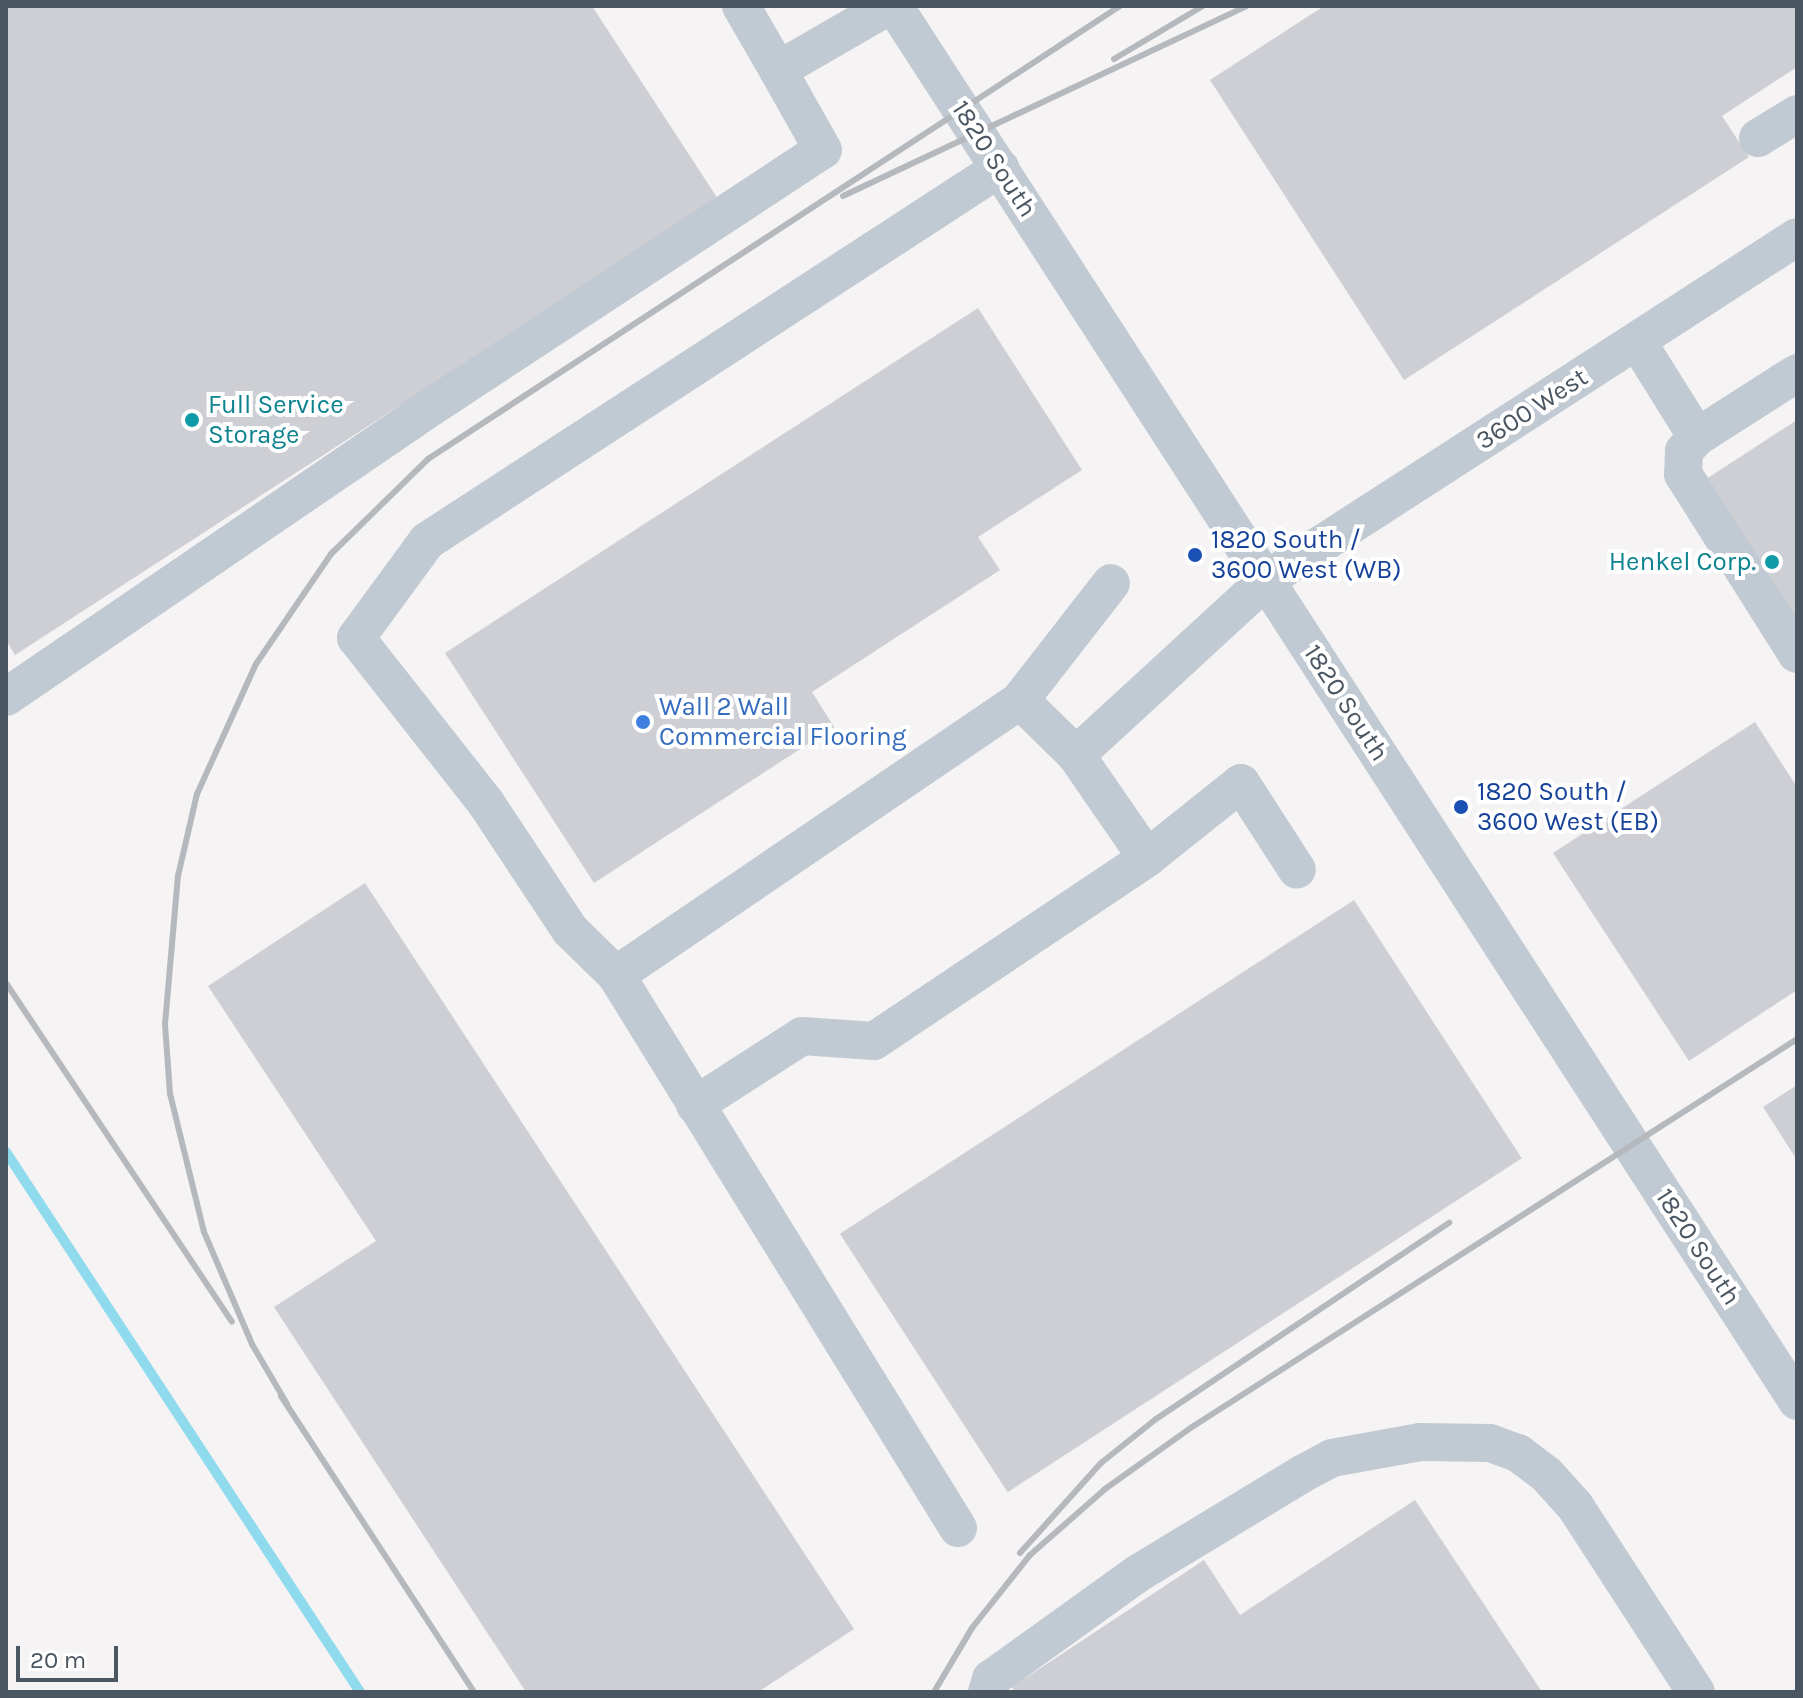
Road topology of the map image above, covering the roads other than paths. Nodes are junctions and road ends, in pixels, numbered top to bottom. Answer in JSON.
{"nodes":[{"id":1,"x":741,"y":6,"type":"edge"},
{"id":2,"x":892,"y":6,"type":"edge"},
{"id":3,"x":778,"y":70,"type":"junction"},
{"id":4,"x":1797,"y":114,"type":"edge"},
{"id":5,"x":1758,"y":138,"type":"dead end"},
{"id":6,"x":1000,"y":168,"type":"junction"},
{"id":7,"x":1797,"y":237,"type":"edge"},
{"id":8,"x":1637,"y":341,"type":"junction"},
{"id":9,"x":1797,"y":373,"type":"edge"},
{"id":10,"x":1697,"y":437,"type":"junction"},
{"id":11,"x":1266,"y":580,"type":"junction"},
{"id":12,"x":1111,"y":583,"type":"dead end"},
{"id":13,"x":1797,"y":654,"type":"edge"},
{"id":14,"x":6,"y":697,"type":"edge"},
{"id":15,"x":1020,"y":700,"type":"junction"},
{"id":16,"x":1076,"y":755,"type":"junction"},
{"id":17,"x":1147,"y":858,"type":"junction"},
{"id":18,"x":1297,"y":870,"type":"dead end"},
{"id":19,"x":616,"y":975,"type":"junction"},
{"id":20,"x":695,"y":1105,"type":"junction"},
{"id":21,"x":1797,"y":1401,"type":"edge"},
{"id":22,"x":958,"y":1528,"type":"dead end"},
{"id":23,"x":987,"y":1692,"type":"edge"},
{"id":24,"x":1696,"y":1692,"type":"edge"}],
"edges":[{"from":1,"to":3,"type":"street"},
{"from":2,"to":3,"type":"street"},
{"from":2,"to":6,"type":"street","name":"1820 South"},
{"from":3,"to":14,"type":"street"},
{"from":4,"to":5,"type":"street"},
{"from":6,"to":11,"type":"street","name":"1820 South"},
{"from":6,"to":19,"type":"street"},
{"from":7,"to":8,"type":"street","name":"3600 West"},
{"from":8,"to":10,"type":"street"},
{"from":8,"to":11,"type":"street","name":"3600 West"},
{"from":9,"to":10,"type":"street"},
{"from":10,"to":13,"type":"street"},
{"from":11,"to":16,"type":"street","name":"3600 West"},
{"from":11,"to":21,"type":"street","name":"1820 South"},
{"from":12,"to":15,"type":"street"},
{"from":15,"to":16,"type":"street"},
{"from":15,"to":19,"type":"street"},
{"from":16,"to":17,"type":"street"},
{"from":17,"to":18,"type":"street"},
{"from":17,"to":20,"type":"street"},
{"from":19,"to":20,"type":"street"},
{"from":20,"to":22,"type":"street"},
{"from":23,"to":24,"type":"street"}]}
